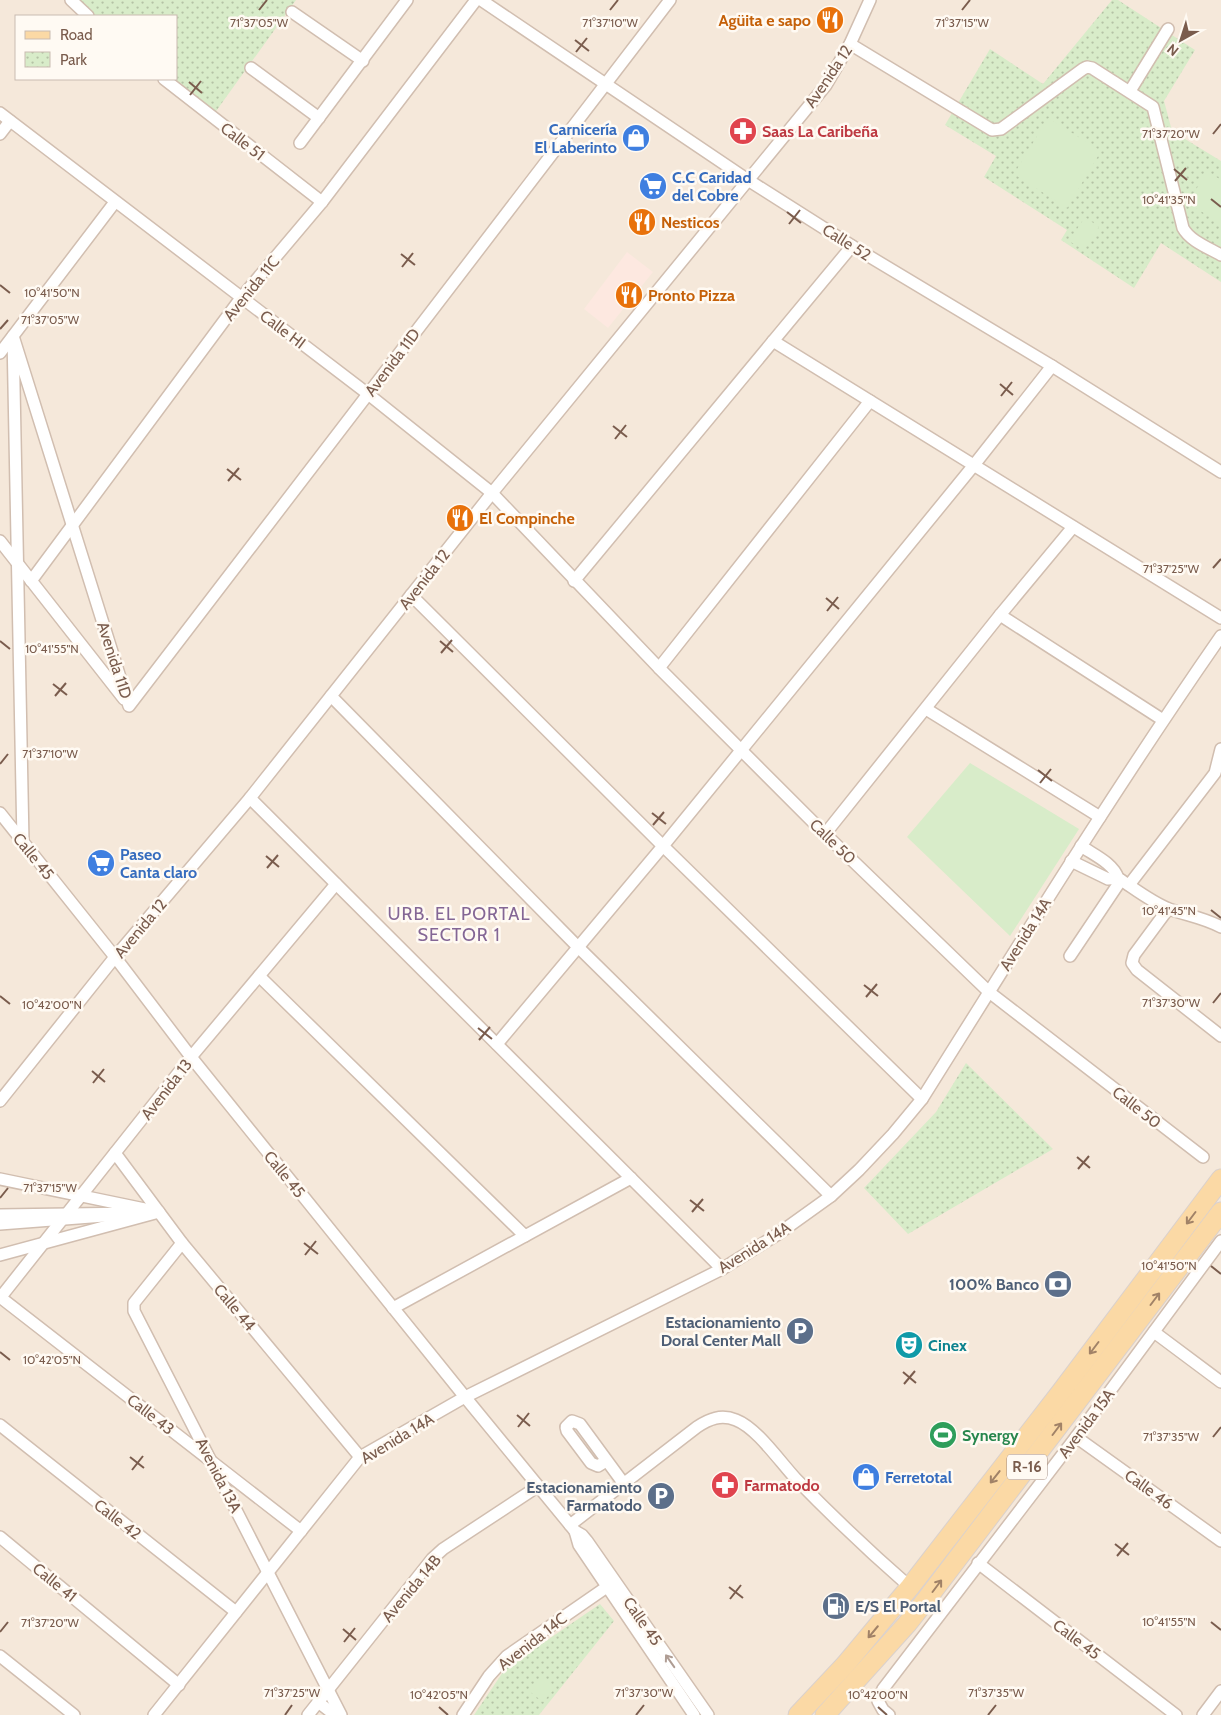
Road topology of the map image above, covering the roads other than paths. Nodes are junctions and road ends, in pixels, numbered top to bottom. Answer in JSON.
{"nodes":[{"id":1,"x":71,"y":0,"type":"edge"},
{"id":2,"x":476,"y":0,"type":"edge"},
{"id":3,"x":481,"y":0,"type":"edge"},
{"id":4,"x":670,"y":0,"type":"edge"},
{"id":5,"x":870,"y":0,"type":"edge"},
{"id":6,"x":403,"y":1,"type":"edge"},
{"id":7,"x":292,"y":12,"type":"dead end"},
{"id":8,"x":87,"y":15,"type":"edge"},
{"id":9,"x":1168,"y":29,"type":"dead end"},
{"id":10,"x":850,"y":44,"type":"junction"},
{"id":11,"x":363,"y":61,"type":"junction"},
{"id":12,"x":251,"y":68,"type":"dead end"},
{"id":13,"x":165,"y":80,"type":"edge"},
{"id":14,"x":606,"y":84,"type":"junction"},
{"id":15,"x":1130,"y":91,"type":"junction"},
{"id":16,"x":0,"y":113,"type":"edge"},
{"id":17,"x":320,"y":118,"type":"junction"},
{"id":18,"x":10,"y":121,"type":"junction"},
{"id":19,"x":0,"y":134,"type":"edge"},
{"id":20,"x":300,"y":144,"type":"dead end"},
{"id":21,"x":748,"y":180,"type":"junction"},
{"id":22,"x":115,"y":202,"type":"junction"},
{"id":23,"x":322,"y":202,"type":"junction"},
{"id":24,"x":852,"y":246,"type":"junction"},
{"id":25,"x":1221,"y":255,"type":"edge"},
{"id":26,"x":241,"y":298,"type":"junction"},
{"id":27,"x":13,"y":336,"type":"junction"},
{"id":28,"x":773,"y":341,"type":"junction"},
{"id":29,"x":0,"y":353,"type":"edge"},
{"id":30,"x":1052,"y":366,"type":"junction"},
{"id":31,"x":368,"y":394,"type":"junction"},
{"id":32,"x":870,"y":401,"type":"junction"},
{"id":33,"x":974,"y":464,"type":"junction"},
{"id":34,"x":1221,"y":472,"type":"edge"},
{"id":35,"x":492,"y":493,"type":"junction"},
{"id":36,"x":1073,"y":527,"type":"junction"},
{"id":37,"x":0,"y":541,"type":"edge"},
{"id":38,"x":31,"y":581,"type":"junction"},
{"id":39,"x":574,"y":581,"type":"junction"},
{"id":40,"x":411,"y":595,"type":"junction"},
{"id":41,"x":1000,"y":615,"type":"junction"},
{"id":42,"x":1221,"y":618,"type":"edge"},
{"id":43,"x":1221,"y":637,"type":"edge"},
{"id":44,"x":659,"y":668,"type":"junction"},
{"id":45,"x":331,"y":696,"type":"junction"},
{"id":46,"x":129,"y":706,"type":"junction"},
{"id":47,"x":926,"y":709,"type":"junction"},
{"id":48,"x":1163,"y":720,"type":"junction"},
{"id":49,"x":741,"y":749,"type":"junction"},
{"id":50,"x":1221,"y":749,"type":"edge"},
{"id":51,"x":1218,"y":772,"type":"edge"},
{"id":52,"x":250,"y":798,"type":"junction"},
{"id":53,"x":0,"y":813,"type":"edge"},
{"id":54,"x":1100,"y":817,"type":"junction"},
{"id":55,"x":825,"y":834,"type":"junction"},
{"id":56,"x":23,"y":842,"type":"junction"},
{"id":57,"x":663,"y":846,"type":"junction"},
{"id":58,"x":1081,"y":846,"type":"junction"},
{"id":59,"x":1071,"y":861,"type":"junction"},
{"id":60,"x":1123,"y":881,"type":"junction"},
{"id":61,"x":336,"y":884,"type":"junction"},
{"id":62,"x":1168,"y":909,"type":"junction"},
{"id":63,"x":1221,"y":928,"type":"edge"},
{"id":64,"x":577,"y":946,"type":"junction"},
{"id":65,"x":1070,"y":956,"type":"dead end"},
{"id":66,"x":115,"y":957,"type":"junction"},
{"id":67,"x":260,"y":976,"type":"junction"},
{"id":68,"x":989,"y":992,"type":"junction"},
{"id":69,"x":1221,"y":1036,"type":"edge"},
{"id":70,"x":497,"y":1044,"type":"junction"},
{"id":71,"x":191,"y":1057,"type":"junction"},
{"id":72,"x":922,"y":1099,"type":"junction"},
{"id":73,"x":0,"y":1101,"type":"edge"},
{"id":74,"x":115,"y":1153,"type":"junction"},
{"id":75,"x":1203,"y":1157,"type":"dead end"},
{"id":76,"x":631,"y":1178,"type":"junction"},
{"id":77,"x":0,"y":1179,"type":"edge"},
{"id":78,"x":1221,"y":1179,"type":"edge"},
{"id":79,"x":831,"y":1196,"type":"junction"},
{"id":80,"x":159,"y":1212,"type":"junction"},
{"id":81,"x":1221,"y":1212,"type":"edge"},
{"id":82,"x":0,"y":1215,"type":"edge"},
{"id":83,"x":0,"y":1224,"type":"edge"},
{"id":84,"x":525,"y":1236,"type":"junction"},
{"id":85,"x":1221,"y":1241,"type":"edge"},
{"id":86,"x":182,"y":1243,"type":"junction"},
{"id":87,"x":0,"y":1255,"type":"edge"},
{"id":88,"x":722,"y":1268,"type":"junction"},
{"id":89,"x":0,"y":1298,"type":"edge"},
{"id":90,"x":393,"y":1308,"type":"junction"},
{"id":91,"x":1154,"y":1332,"type":"junction"},
{"id":92,"x":1221,"y":1382,"type":"edge"},
{"id":93,"x":464,"y":1397,"type":"junction"},
{"id":94,"x":0,"y":1425,"type":"edge"},
{"id":95,"x":1076,"y":1437,"type":"junction"},
{"id":96,"x":360,"y":1457,"type":"junction"},
{"id":97,"x":606,"y":1461,"type":"dead end"},
{"id":98,"x":624,"y":1484,"type":"junction"},
{"id":99,"x":537,"y":1487,"type":"junction"},
{"id":100,"x":572,"y":1528,"type":"junction"},
{"id":101,"x":301,"y":1531,"type":"junction"},
{"id":102,"x":0,"y":1537,"type":"edge"},
{"id":103,"x":1221,"y":1541,"type":"edge"},
{"id":104,"x":978,"y":1563,"type":"junction"},
{"id":105,"x":611,"y":1583,"type":"junction"},
{"id":106,"x":910,"y":1587,"type":"junction"},
{"id":107,"x":236,"y":1612,"type":"junction"},
{"id":108,"x":0,"y":1656,"type":"edge"},
{"id":109,"x":179,"y":1685,"type":"junction"},
{"id":110,"x":1221,"y":1691,"type":"edge"},
{"id":111,"x":318,"y":1702,"type":"junction"},
{"id":112,"x":74,"y":1715,"type":"edge"},
{"id":113,"x":154,"y":1715,"type":"edge"},
{"id":114,"x":308,"y":1715,"type":"edge"},
{"id":115,"x":335,"y":1715,"type":"edge"},
{"id":116,"x":341,"y":1715,"type":"edge"},
{"id":117,"x":463,"y":1715,"type":"edge"},
{"id":118,"x":694,"y":1715,"type":"edge"},
{"id":119,"x":708,"y":1715,"type":"edge"},
{"id":120,"x":798,"y":1715,"type":"edge"},
{"id":121,"x":825,"y":1715,"type":"edge"},
{"id":122,"x":889,"y":1715,"type":"edge"},
{"id":123,"x":1176,"y":1715,"type":"edge"},
{"id":124,"x":1203,"y":1715,"type":"edge"}],
"edges":[{"from":1,"to":8,"type":"street"},
{"from":2,"to":23,"type":"street","name":"Avenida 11C"},
{"from":3,"to":14,"type":"street","name":"Calle 52"},
{"from":4,"to":14,"type":"street","name":"Avenida 11D"},
{"from":5,"to":10,"type":"street","name":"Avenida 12"},
{"from":6,"to":11,"type":"street"},
{"from":7,"to":11,"type":"street"},
{"from":9,"to":15,"type":"street"},
{"from":10,"to":15,"type":"street"},
{"from":10,"to":21,"type":"street","name":"Avenida 12"},
{"from":11,"to":17,"type":"street"},
{"from":12,"to":17,"type":"street"},
{"from":13,"to":23,"type":"street","name":"Calle 51"},
{"from":14,"to":21,"type":"street","name":"Calle 52"},
{"from":14,"to":31,"type":"street","name":"Avenida 11D"},
{"from":15,"to":25,"type":"street"},
{"from":16,"to":18,"type":"street","name":"Calle HI"},
{"from":17,"to":20,"type":"street"},
{"from":18,"to":19,"type":"street"},
{"from":18,"to":22,"type":"street","name":"Calle HI"},
{"from":21,"to":24,"type":"street","name":"Calle 52"},
{"from":21,"to":35,"type":"street","name":"Avenida 12"},
{"from":22,"to":26,"type":"street","name":"Calle HI"},
{"from":22,"to":27,"type":"street"},
{"from":23,"to":26,"type":"street","name":"Avenida 11C"},
{"from":24,"to":28,"type":"street"},
{"from":24,"to":30,"type":"street","name":"Calle 52"},
{"from":26,"to":31,"type":"street","name":"Calle HI"},
{"from":26,"to":38,"type":"street","name":"Avenida 11C"},
{"from":27,"to":29,"type":"street"},
{"from":27,"to":46,"type":"street","name":"Avenida 11D"},
{"from":27,"to":56,"type":"street"},
{"from":28,"to":32,"type":"street"},
{"from":28,"to":39,"type":"street"},
{"from":30,"to":33,"type":"street"},
{"from":30,"to":34,"type":"street","name":"Calle 52"},
{"from":31,"to":35,"type":"street","name":"Calle HI"},
{"from":31,"to":46,"type":"street","name":"Avenida 11D"},
{"from":32,"to":33,"type":"street"},
{"from":32,"to":44,"type":"street"},
{"from":33,"to":36,"type":"street"},
{"from":33,"to":49,"type":"street"},
{"from":35,"to":39,"type":"street","name":"Calle 50"},
{"from":35,"to":40,"type":"street","name":"Avenida 12"},
{"from":36,"to":41,"type":"street"},
{"from":36,"to":42,"type":"street"},
{"from":37,"to":38,"type":"street"},
{"from":38,"to":46,"type":"street"},
{"from":39,"to":44,"type":"street","name":"Calle 50"},
{"from":40,"to":45,"type":"street","name":"Avenida 12"},
{"from":40,"to":57,"type":"street"},
{"from":41,"to":47,"type":"street"},
{"from":41,"to":48,"type":"street"},
{"from":43,"to":48,"type":"street","name":"Avenida 14A"},
{"from":44,"to":49,"type":"street","name":"Calle 50"},
{"from":45,"to":52,"type":"street","name":"Avenida 12"},
{"from":45,"to":64,"type":"street"},
{"from":47,"to":54,"type":"street"},
{"from":47,"to":55,"type":"street"},
{"from":48,"to":54,"type":"street","name":"Avenida 14A"},
{"from":49,"to":55,"type":"street","name":"Calle 50"},
{"from":49,"to":57,"type":"street"},
{"from":50,"to":51,"type":"street"},
{"from":51,"to":60,"type":"street"},
{"from":52,"to":61,"type":"street"},
{"from":52,"to":66,"type":"street","name":"Avenida 12"},
{"from":53,"to":56,"type":"street","name":"Calle 45"},
{"from":54,"to":58,"type":"street","name":"Avenida 14A"},
{"from":55,"to":68,"type":"street","name":"Calle 50"},
{"from":56,"to":66,"type":"street","name":"Calle 45"},
{"from":57,"to":64,"type":"street"},
{"from":57,"to":72,"type":"street"},
{"from":58,"to":59,"type":"street","name":"Avenida 14A"},
{"from":58,"to":60,"type":"street"},
{"from":59,"to":60,"type":"street"},
{"from":59,"to":68,"type":"street","name":"Avenida 14A"},
{"from":60,"to":62,"type":"street"},
{"from":60,"to":65,"type":"street"},
{"from":61,"to":67,"type":"street","name":"Avenida 13"},
{"from":61,"to":70,"type":"street"},
{"from":62,"to":63,"type":"street"},
{"from":62,"to":69,"type":"street"},
{"from":64,"to":70,"type":"street"},
{"from":64,"to":79,"type":"street"},
{"from":66,"to":71,"type":"street","name":"Calle 45"},
{"from":66,"to":73,"type":"street","name":"Avenida 12"},
{"from":67,"to":71,"type":"street","name":"Avenida 13"},
{"from":67,"to":84,"type":"street"},
{"from":68,"to":72,"type":"street","name":"Avenida 14A"},
{"from":68,"to":75,"type":"street","name":"Calle 50"},
{"from":70,"to":76,"type":"street"},
{"from":71,"to":74,"type":"street","name":"Avenida 13"},
{"from":71,"to":90,"type":"street","name":"Calle 45"},
{"from":72,"to":79,"type":"street","name":"Avenida 14A"},
{"from":74,"to":80,"type":"street","name":"Calle 44"},
{"from":74,"to":89,"type":"street","name":"Avenida 13"},
{"from":76,"to":84,"type":"street"},
{"from":76,"to":88,"type":"street"},
{"from":77,"to":80,"type":"street"},
{"from":78,"to":106,"type":"main road","number":"R-16","one_way":true},
{"from":79,"to":88,"type":"street","name":"Avenida 14A"},
{"from":80,"to":82,"type":"street"},
{"from":80,"to":83,"type":"street"},
{"from":80,"to":86,"type":"street","name":"Calle 44"},
{"from":80,"to":87,"type":"street"},
{"from":121,"to":81,"type":"main road","number":"R-16","one_way":true},
{"from":84,"to":90,"type":"street"},
{"from":85,"to":91,"type":"street","name":"Avenida 15A"},
{"from":86,"to":96,"type":"street","name":"Calle 44"},
{"from":86,"to":116,"type":"street","name":"Avenida 13A"},
{"from":88,"to":93,"type":"street","name":"Avenida 14A"},
{"from":89,"to":101,"type":"street","name":"Calle 43"},
{"from":90,"to":93,"type":"street","name":"Calle 45"},
{"from":91,"to":92,"type":"street"},
{"from":91,"to":95,"type":"street","name":"Avenida 15A"},
{"from":93,"to":96,"type":"street","name":"Avenida 14A"},
{"from":93,"to":99,"type":"street","name":"Calle 45"},
{"from":94,"to":107,"type":"street","name":"Calle 42"},
{"from":95,"to":103,"type":"street","name":"Calle 46"},
{"from":95,"to":104,"type":"street","name":"Avenida 15A"},
{"from":96,"to":101,"type":"street","name":"Avenida 14A"},
{"from":97,"to":98,"type":"street"},
{"from":98,"to":100,"type":"street"},
{"from":98,"to":106,"type":"street"},
{"from":99,"to":100,"type":"street","name":"Calle 45"},
{"from":99,"to":111,"type":"street","name":"Avenida 14B"},
{"from":100,"to":105,"type":"street","name":"Calle 45"},
{"from":101,"to":107,"type":"street","name":"Avenida 14A"},
{"from":102,"to":109,"type":"street","name":"Calle 41"},
{"from":104,"to":122,"type":"street","name":"Avenida 15A"},
{"from":104,"to":123,"type":"street","name":"Calle 45"},
{"from":105,"to":117,"type":"street","name":"Avenida 14C"},
{"from":105,"to":118,"type":"street","name":"Calle 45"},
{"from":119,"to":105,"type":"street","name":"Calle 45","one_way":true},
{"from":106,"to":120,"type":"main road","number":"R-16","one_way":true},
{"from":107,"to":109,"type":"street","name":"Avenida 14A"},
{"from":108,"to":112,"type":"street"},
{"from":109,"to":113,"type":"street","name":"Avenida 14A"},
{"from":110,"to":124,"type":"street"},
{"from":111,"to":114,"type":"street","name":"Avenida 14B"},
{"from":111,"to":115,"type":"street"}]}
